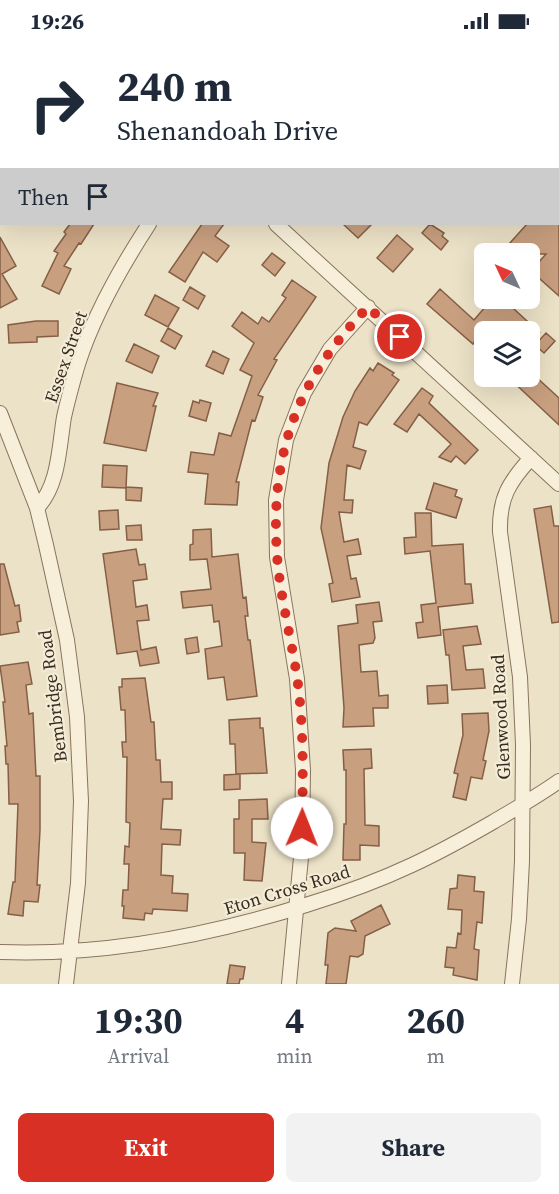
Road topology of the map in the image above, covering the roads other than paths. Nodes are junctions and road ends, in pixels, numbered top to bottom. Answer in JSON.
{"nodes":[{"id":1,"x":148,"y":225,"type":"edge"},
{"id":2,"x":277,"y":225,"type":"edge"},
{"id":3,"x":368,"y":307,"type":"junction"},
{"id":4,"x":0,"y":413,"type":"edge"},
{"id":5,"x":531,"y":458,"type":"junction"},
{"id":6,"x":559,"y":484,"type":"edge"},
{"id":7,"x":37,"y":508,"type":"junction"},
{"id":8,"x":558,"y":783,"type":"edge"},
{"id":9,"x":522,"y":804,"type":"junction"},
{"id":10,"x":297,"y":908,"type":"junction"},
{"id":11,"x":69,"y":950,"type":"junction"},
{"id":12,"x":0,"y":951,"type":"edge"},
{"id":13,"x":66,"y":984,"type":"edge"},
{"id":14,"x":289,"y":984,"type":"edge"},
{"id":15,"x":512,"y":984,"type":"edge"}],
"edges":[{"from":1,"to":7,"type":"street","name":"Essex Street"},
{"from":2,"to":3,"type":"street"},
{"from":3,"to":5,"type":"street"},
{"from":3,"to":10,"type":"street"},
{"from":4,"to":7,"type":"street","name":"Bembridge Road"},
{"from":5,"to":6,"type":"street"},
{"from":5,"to":9,"type":"street","name":"Glenwood Road"},
{"from":7,"to":11,"type":"street","name":"Bembridge Road"},
{"from":8,"to":9,"type":"street","name":"Eton Cross Road"},
{"from":9,"to":10,"type":"street","name":"Eton Cross Road"},
{"from":9,"to":15,"type":"street","name":"Glenwood Road"},
{"from":10,"to":11,"type":"street","name":"Eton Cross Road"},
{"from":10,"to":14,"type":"street"},
{"from":11,"to":12,"type":"street","name":"Eton Cross Road"},
{"from":11,"to":13,"type":"street","name":"Bembridge Road"}]}
